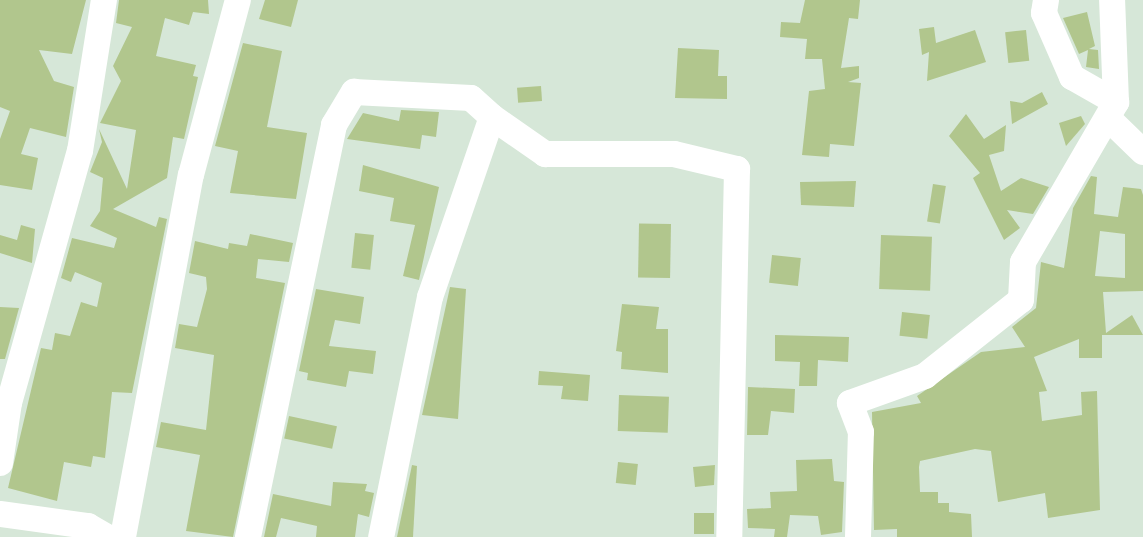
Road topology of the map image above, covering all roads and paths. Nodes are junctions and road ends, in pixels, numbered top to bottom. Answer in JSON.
{"nodes":[{"id":1,"x":104,"y":0,"type":"edge"},
{"id":2,"x":238,"y":0,"type":"edge"},
{"id":3,"x":1045,"y":0,"type":"edge"},
{"id":4,"x":1112,"y":0,"type":"edge"},
{"id":5,"x":1113,"y":111,"type":"junction"},
{"id":6,"x":492,"y":117,"type":"junction"},
{"id":7,"x":1143,"y":152,"type":"edge"},
{"id":8,"x":0,"y":463,"type":"edge"},
{"id":9,"x":0,"y":514,"type":"edge"},
{"id":10,"x":107,"y":537,"type":"edge"},
{"id":11,"x":123,"y":537,"type":"edge"},
{"id":12,"x":248,"y":537,"type":"edge"},
{"id":13,"x":381,"y":537,"type":"edge"},
{"id":14,"x":729,"y":537,"type":"edge"},
{"id":15,"x":858,"y":537,"type":"edge"}],
"edges":[{"from":1,"to":8,"type":"street"},
{"from":2,"to":11,"type":"street"},
{"from":3,"to":5,"type":"street"},
{"from":4,"to":5,"type":"street"},
{"from":5,"to":7,"type":"street"},
{"from":5,"to":15,"type":"street"},
{"from":6,"to":12,"type":"street"},
{"from":6,"to":13,"type":"street"},
{"from":6,"to":14,"type":"street"},
{"from":9,"to":10,"type":"street"}]}
